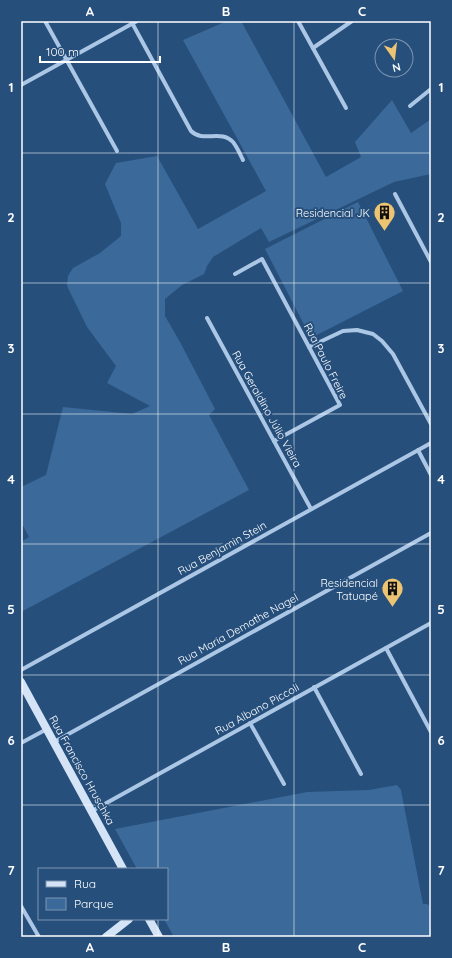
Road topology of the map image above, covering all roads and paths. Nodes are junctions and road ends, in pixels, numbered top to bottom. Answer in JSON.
{"nodes":[{"id":1,"x":45,"y":21,"type":"edge"},
{"id":2,"x":137,"y":21,"type":"edge"},
{"id":3,"x":298,"y":21,"type":"edge"},
{"id":4,"x":352,"y":21,"type":"edge"},
{"id":5,"x":132,"y":22,"type":"edge"},
{"id":6,"x":314,"y":48,"type":"junction"},
{"id":7,"x":67,"y":60,"type":"junction"},
{"id":8,"x":21,"y":85,"type":"edge"},
{"id":9,"x":431,"y":89,"type":"edge"},
{"id":10,"x":410,"y":106,"type":"dead end"},
{"id":11,"x":346,"y":108,"type":"dead end"},
{"id":12,"x":117,"y":151,"type":"dead end"},
{"id":13,"x":243,"y":160,"type":"dead end"},
{"id":14,"x":395,"y":194,"type":"dead end"},
{"id":15,"x":431,"y":262,"type":"edge"},
{"id":16,"x":235,"y":274,"type":"dead end"},
{"id":17,"x":207,"y":318,"type":"dead end"},
{"id":18,"x":309,"y":347,"type":"junction"},
{"id":19,"x":431,"y":424,"type":"edge"},
{"id":20,"x":274,"y":441,"type":"junction"},
{"id":21,"x":431,"y":443,"type":"edge"},
{"id":22,"x":418,"y":450,"type":"junction"},
{"id":23,"x":431,"y":475,"type":"edge"},
{"id":24,"x":311,"y":509,"type":"junction"},
{"id":25,"x":431,"y":533,"type":"edge"},
{"id":26,"x":431,"y":623,"type":"edge"},
{"id":27,"x":386,"y":648,"type":"junction"},
{"id":28,"x":21,"y":670,"type":"edge"},
{"id":29,"x":21,"y":682,"type":"edge"},
{"id":30,"x":314,"y":687,"type":"junction"},
{"id":31,"x":250,"y":724,"type":"junction"},
{"id":32,"x":47,"y":729,"type":"junction"},
{"id":33,"x":431,"y":732,"type":"edge"},
{"id":34,"x":54,"y":742,"type":"junction"},
{"id":35,"x":21,"y":743,"type":"edge"},
{"id":36,"x":361,"y":774,"type":"dead end"},
{"id":37,"x":284,"y":784,"type":"dead end"},
{"id":38,"x":92,"y":811,"type":"junction"},
{"id":39,"x":122,"y":868,"type":"edge"},
{"id":40,"x":21,"y":906,"type":"edge"},
{"id":41,"x":128,"y":920,"type":"edge"},
{"id":42,"x":150,"y":920,"type":"edge"},
{"id":43,"x":39,"y":937,"type":"edge"},
{"id":44,"x":106,"y":937,"type":"edge"},
{"id":45,"x":159,"y":937,"type":"edge"}],
"edges":[{"from":1,"to":7,"type":"street"},
{"from":2,"to":5,"type":"street"},
{"from":3,"to":6,"type":"street"},
{"from":4,"to":6,"type":"street"},
{"from":5,"to":7,"type":"street"},
{"from":5,"to":13,"type":"street"},
{"from":6,"to":11,"type":"street"},
{"from":7,"to":8,"type":"street"},
{"from":7,"to":12,"type":"street"},
{"from":9,"to":10,"type":"street"},
{"from":14,"to":15,"type":"street"},
{"from":16,"to":18,"type":"street","name":"Rua Paulo Freire"},
{"from":17,"to":20,"type":"street","name":"Rua Geraldino Júlio Vieira"},
{"from":18,"to":19,"type":"street"},
{"from":18,"to":20,"type":"street","name":"Rua Paulo Freire"},
{"from":20,"to":24,"type":"street","name":"Rua Geraldino Júlio Vieira"},
{"from":21,"to":22,"type":"street","name":"Rua Benjamin Stein"},
{"from":22,"to":23,"type":"street"},
{"from":22,"to":24,"type":"street","name":"Rua Benjamin Stein"},
{"from":24,"to":28,"type":"street","name":"Rua Benjamin Stein"},
{"from":25,"to":34,"type":"street","name":"Rua Maria Demathe Nagel"},
{"from":26,"to":27,"type":"street","name":"Rua Albano Piccoli"},
{"from":27,"to":30,"type":"street","name":"Rua Albano Piccoli"},
{"from":27,"to":33,"type":"street"},
{"from":29,"to":32,"type":"main road","name":"Rua Francisco Hruschka"},
{"from":30,"to":31,"type":"street","name":"Rua Albano Piccoli"},
{"from":30,"to":36,"type":"street"},
{"from":31,"to":37,"type":"street"},
{"from":31,"to":38,"type":"street","name":"Rua Albano Piccoli"},
{"from":32,"to":34,"type":"main road","name":"Rua Francisco Hruschka"},
{"from":32,"to":35,"type":"street"},
{"from":34,"to":38,"type":"main road","name":"Rua Francisco Hruschka"},
{"from":38,"to":39,"type":"main road","name":"Rua Francisco Hruschka"},
{"from":40,"to":43,"type":"street"},
{"from":41,"to":44,"type":"main road"},
{"from":42,"to":45,"type":"main road"}]}
